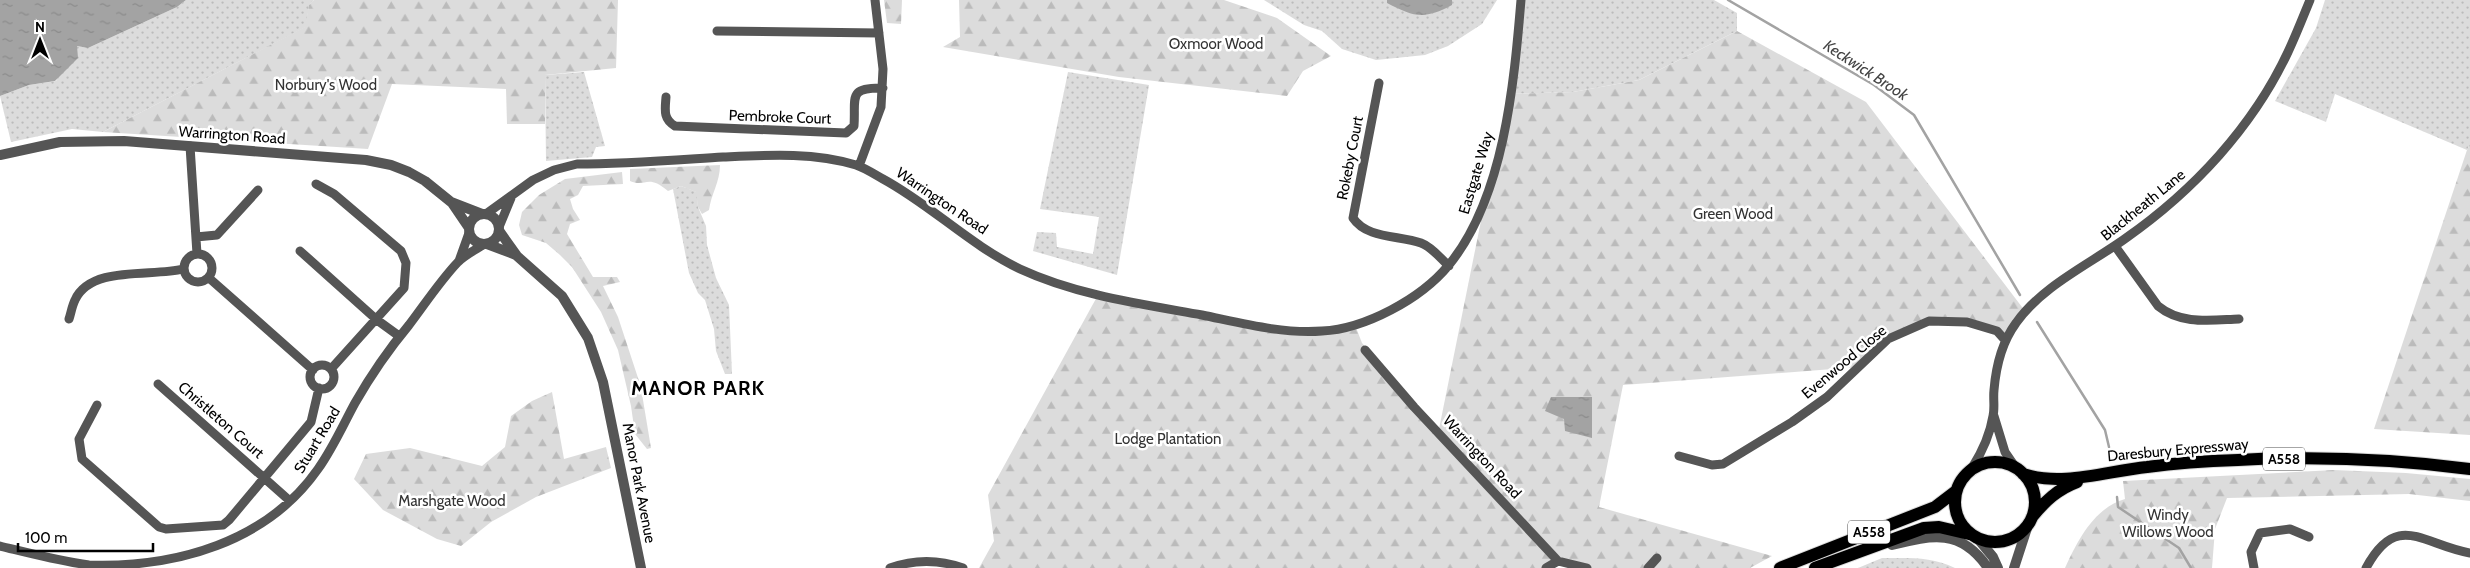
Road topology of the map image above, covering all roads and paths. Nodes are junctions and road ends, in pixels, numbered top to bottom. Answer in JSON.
{"nodes":[{"id":1,"x":876,"y":0,"type":"edge"},
{"id":2,"x":1521,"y":0,"type":"edge"},
{"id":3,"x":2310,"y":0,"type":"edge"},
{"id":4,"x":717,"y":31,"type":"dead end"},
{"id":5,"x":879,"y":34,"type":"junction"},
{"id":6,"x":1379,"y":83,"type":"dead end"},
{"id":7,"x":883,"y":88,"type":"junction"},
{"id":8,"x":666,"y":97,"type":"dead end"},
{"id":9,"x":190,"y":146,"type":"junction"},
{"id":10,"x":0,"y":155,"type":"edge"},
{"id":11,"x":859,"y":166,"type":"junction"},
{"id":12,"x":316,"y":184,"type":"dead end"},
{"id":13,"x":258,"y":190,"type":"dead end"},
{"id":14,"x":511,"y":198,"type":"junction"},
{"id":15,"x":451,"y":202,"type":"junction"},
{"id":16,"x":484,"y":214,"type":"junction"},
{"id":17,"x":499,"y":229,"type":"junction"},
{"id":18,"x":469,"y":230,"type":"junction"},
{"id":19,"x":196,"y":237,"type":"junction"},
{"id":20,"x":485,"y":244,"type":"junction"},
{"id":21,"x":2115,"y":246,"type":"junction"},
{"id":22,"x":300,"y":251,"type":"dead end"},
{"id":23,"x":197,"y":254,"type":"junction"},
{"id":24,"x":516,"y":256,"type":"junction"},
{"id":25,"x":459,"y":261,"type":"junction"},
{"id":26,"x":1448,"y":266,"type":"junction"},
{"id":27,"x":183,"y":269,"type":"junction"},
{"id":28,"x":209,"y":278,"type":"junction"},
{"id":29,"x":69,"y":319,"type":"dead end"},
{"id":30,"x":2239,"y":319,"type":"dead end"},
{"id":31,"x":377,"y":320,"type":"junction"},
{"id":32,"x":1355,"y":325,"type":"joint"},
{"id":33,"x":399,"y":336,"type":"junction"},
{"id":34,"x":2005,"y":340,"type":"junction"},
{"id":35,"x":1365,"y":350,"type":"dead end"},
{"id":36,"x":331,"y":369,"type":"junction"},
{"id":37,"x":313,"y":370,"type":"junction"},
{"id":38,"x":158,"y":384,"type":"dead end"},
{"id":39,"x":319,"y":388,"type":"junction"},
{"id":40,"x":97,"y":405,"type":"dead end"},
{"id":41,"x":1994,"y":416,"type":"junction"},
{"id":42,"x":1679,"y":456,"type":"dead end"},
{"id":43,"x":1972,"y":468,"type":"junction"},
{"id":44,"x":2470,"y":470,"type":"edge"},
{"id":45,"x":2020,"y":471,"type":"junction"},
{"id":46,"x":2098,"y":474,"type":"junction"},
{"id":47,"x":265,"y":477,"type":"junction"},
{"id":48,"x":1956,"y":491,"type":"junction"},
{"id":49,"x":290,"y":501,"type":"junction"},
{"id":50,"x":2030,"y":521,"type":"junction"},
{"id":51,"x":1975,"y":537,"type":"junction"},
{"id":52,"x":2309,"y":537,"type":"dead end"},
{"id":53,"x":0,"y":546,"type":"edge"},
{"id":54,"x":2470,"y":554,"type":"edge"},
{"id":55,"x":1657,"y":558,"type":"dead end"},
{"id":56,"x":1841,"y":558,"type":"junction"},
{"id":57,"x":1558,"y":561,"type":"junction"},
{"id":58,"x":641,"y":568,"type":"edge"},
{"id":59,"x":890,"y":568,"type":"edge"},
{"id":60,"x":963,"y":568,"type":"edge"},
{"id":61,"x":1546,"y":568,"type":"edge"},
{"id":62,"x":1587,"y":568,"type":"edge"},
{"id":63,"x":1648,"y":568,"type":"edge"},
{"id":64,"x":1780,"y":568,"type":"edge"},
{"id":65,"x":1815,"y":568,"type":"edge"},
{"id":66,"x":1988,"y":568,"type":"edge"},
{"id":67,"x":1998,"y":568,"type":"edge"},
{"id":68,"x":2014,"y":568,"type":"edge"},
{"id":69,"x":2254,"y":568,"type":"edge"},
{"id":70,"x":2366,"y":568,"type":"edge"}],
"edges":[{"from":1,"to":5,"type":"street"},
{"from":2,"to":26,"type":"street","name":"Eastgate Way"},
{"from":3,"to":21,"type":"street","name":"Blackheath Lane"},
{"from":4,"to":5,"type":"street"},
{"from":5,"to":7,"type":"street"},
{"from":6,"to":26,"type":"street","name":"Rokeby Court"},
{"from":7,"to":8,"type":"street","name":"Pembroke Court"},
{"from":7,"to":11,"type":"street"},
{"from":9,"to":10,"type":"street","name":"Warrington Road"},
{"from":9,"to":15,"type":"street","name":"Warrington Road"},
{"from":9,"to":19,"type":"street"},
{"from":11,"to":14,"type":"street","name":"Warrington Road"},
{"from":11,"to":32,"type":"street","name":"Warrington Road"},
{"from":12,"to":31,"type":"street"},
{"from":13,"to":19,"type":"street"},
{"from":14,"to":16,"type":"street","name":"Warrington Road"},
{"from":14,"to":17,"type":"street","name":"Warrington Road"},
{"from":15,"to":16,"type":"street","name":"Warrington Road"},
{"from":15,"to":18,"type":"street","name":"Warrington Road"},
{"from":16,"to":17,"type":"street"},
{"from":16,"to":18,"type":"street"},
{"from":17,"to":20,"type":"street"},
{"from":17,"to":24,"type":"street","name":"Manor Park Avenue"},
{"from":18,"to":20,"type":"street"},
{"from":18,"to":25,"type":"street","name":"Stuart Road"},
{"from":19,"to":23,"type":"street"},
{"from":20,"to":24,"type":"street","name":"Manor Park Avenue"},
{"from":20,"to":25,"type":"street","name":"Stuart Road"},
{"from":21,"to":30,"type":"street"},
{"from":21,"to":34,"type":"street","name":"Blackheath Lane"},
{"from":22,"to":31,"type":"street"},
{"from":23,"to":27,"type":"street"},
{"from":23,"to":28,"type":"street"},
{"from":24,"to":58,"type":"street","name":"Manor Park Avenue"},
{"from":25,"to":33,"type":"street","name":"Stuart Road"},
{"from":26,"to":32,"type":"street","name":"Eastgate Way"},
{"from":27,"to":28,"type":"street"},
{"from":27,"to":29,"type":"street"},
{"from":28,"to":37,"type":"street"},
{"from":31,"to":33,"type":"street"},
{"from":31,"to":36,"type":"street"},
{"from":33,"to":49,"type":"street","name":"Stuart Road"},
{"from":34,"to":41,"type":"street","name":"Blackheath Lane"},
{"from":34,"to":42,"type":"street","name":"Evenwood Close"},
{"from":35,"to":57,"type":"street","name":"Warrington Road"},
{"from":36,"to":37,"type":"street"},
{"from":36,"to":39,"type":"street"},
{"from":37,"to":39,"type":"street"},
{"from":38,"to":47,"type":"street","name":"Christleton Court"},
{"from":39,"to":47,"type":"street","name":"Christleton Court"},
{"from":40,"to":47,"type":"street","name":"Christleton Court"},
{"from":41,"to":43,"type":"street","name":"Blackheath Lane"},
{"from":41,"to":45,"type":"street","name":"Blackheath Lane"},
{"from":43,"to":45,"type":"main road","number":"A558"},
{"from":43,"to":48,"type":"main road","number":"A558"},
{"from":44,"to":46,"type":"main road","name":"Daresbury Expressway","number":"A558"},
{"from":45,"to":46,"type":"main road","name":"Daresbury Expressway","number":"A558"},
{"from":45,"to":50,"type":"main road"},
{"from":46,"to":50,"type":"main road","name":"Daresbury Expressway","number":"A558"},
{"from":47,"to":49,"type":"street","name":"Christleton Court"},
{"from":48,"to":51,"type":"main road"},
{"from":48,"to":64,"type":"main road","number":"A558"},
{"from":49,"to":53,"type":"street","name":"Stuart Road"},
{"from":50,"to":51,"type":"main road","number":"A558"},
{"from":50,"to":68,"type":"street"},
{"from":51,"to":56,"type":"main road","number":"A558"},
{"from":51,"to":67,"type":"street"},
{"from":52,"to":69,"type":"street"},
{"from":54,"to":70,"type":"street"},
{"from":55,"to":63,"type":"street"},
{"from":56,"to":65,"type":"main road","number":"A558"},
{"from":56,"to":66,"type":"street"},
{"from":57,"to":61,"type":"street"},
{"from":57,"to":62,"type":"street"},
{"from":59,"to":60,"type":"street"}]}
